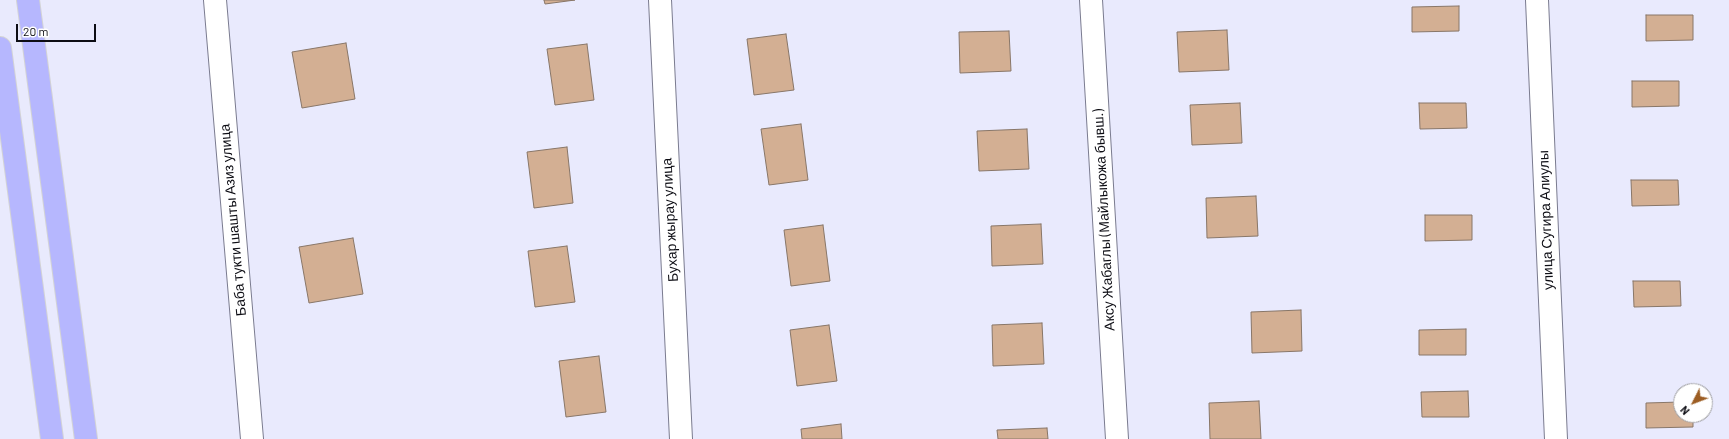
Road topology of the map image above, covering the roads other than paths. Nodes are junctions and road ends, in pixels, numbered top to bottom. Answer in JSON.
{"nodes":[{"id":1,"x":28,"y":0,"type":"edge"},
{"id":2,"x":215,"y":0,"type":"edge"},
{"id":3,"x":660,"y":0,"type":"edge"},
{"id":4,"x":1091,"y":0,"type":"edge"},
{"id":5,"x":1537,"y":0,"type":"edge"},
{"id":6,"x":0,"y":48,"type":"edge"},
{"id":7,"x":52,"y":439,"type":"edge"},
{"id":8,"x":86,"y":439,"type":"edge"},
{"id":9,"x":252,"y":439,"type":"edge"},
{"id":10,"x":681,"y":439,"type":"edge"},
{"id":11,"x":1117,"y":439,"type":"edge"},
{"id":12,"x":1556,"y":439,"type":"edge"}],
"edges":[{"from":1,"to":8,"type":"highway"},
{"from":2,"to":9,"type":"street","name":"Баба тукти шашты Азиз улица"},
{"from":3,"to":10,"type":"street","name":"Бухар жырау улица"},
{"from":4,"to":11,"type":"street","name":"Аксу Жабаглы (Майлыкожа бывш.)"},
{"from":5,"to":12,"type":"street","name":"улица Сугира Алиулы"},
{"from":6,"to":7,"type":"highway"}]}
